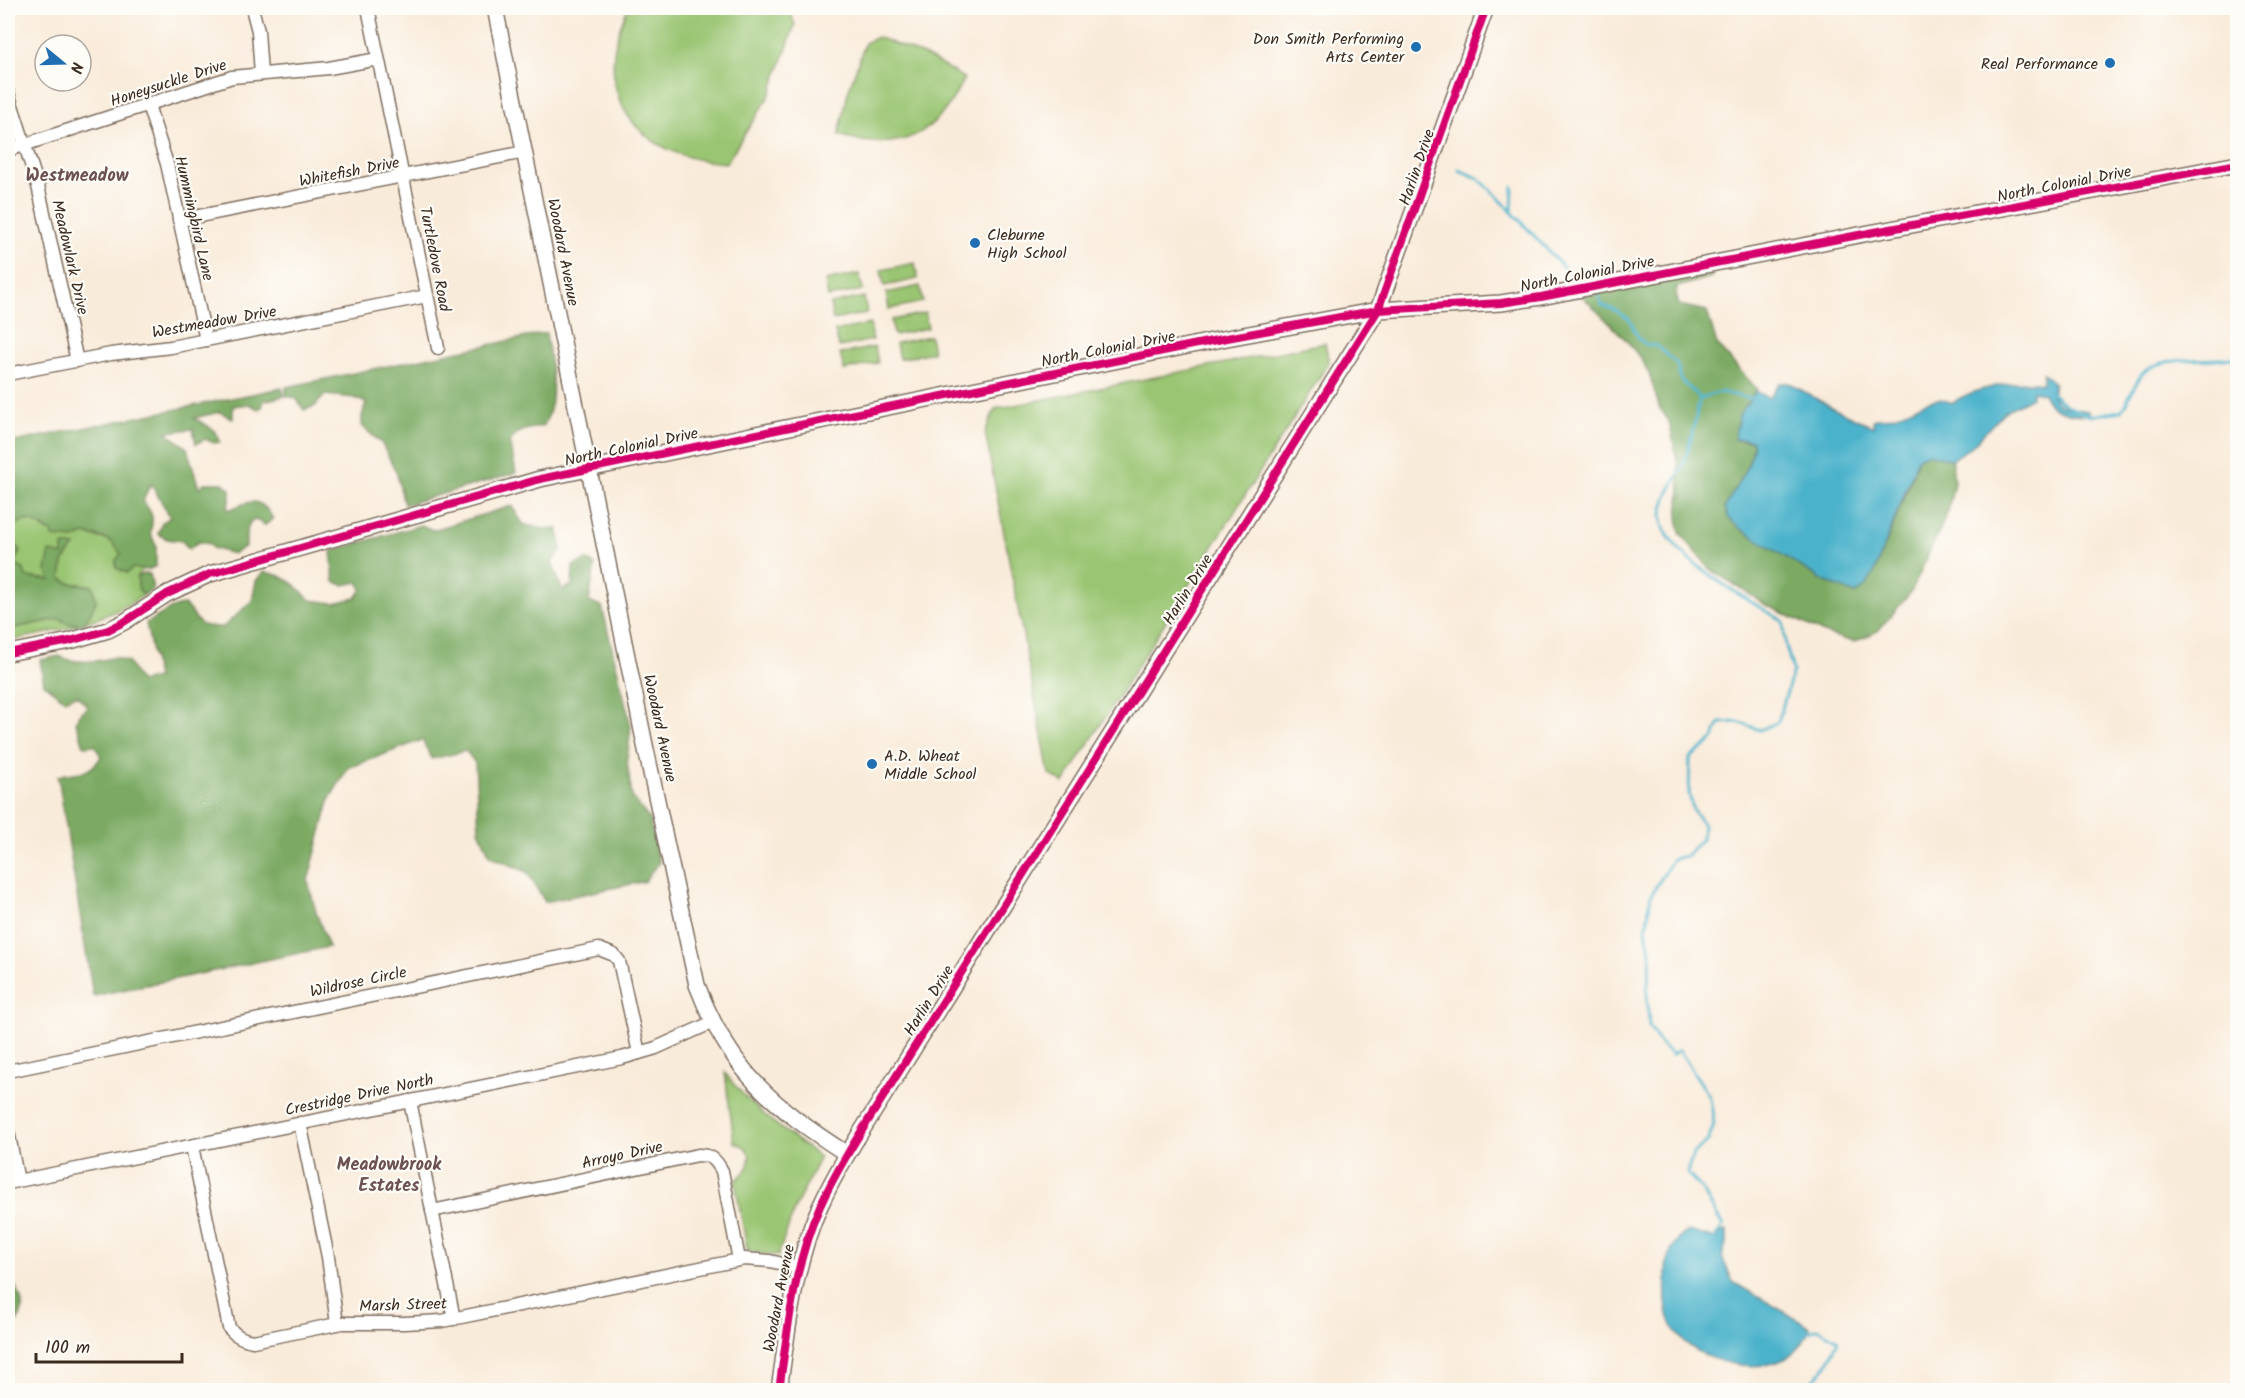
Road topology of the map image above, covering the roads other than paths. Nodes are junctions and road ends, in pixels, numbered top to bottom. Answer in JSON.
{"nodes":[{"id":1,"x":252,"y":8,"type":"edge"},
{"id":2,"x":368,"y":8,"type":"edge"},
{"id":3,"x":495,"y":8,"type":"edge"},
{"id":4,"x":1486,"y":8,"type":"edge"},
{"id":5,"x":378,"y":59,"type":"junction"},
{"id":6,"x":261,"y":74,"type":"junction"},
{"id":7,"x":8,"y":93,"type":"edge"},
{"id":8,"x":148,"y":105,"type":"junction"},
{"id":9,"x":25,"y":144,"type":"junction"},
{"id":10,"x":8,"y":150,"type":"edge"},
{"id":11,"x":525,"y":152,"type":"junction"},
{"id":12,"x":2238,"y":164,"type":"edge"},
{"id":13,"x":403,"y":177,"type":"junction"},
{"id":14,"x":179,"y":220,"type":"junction"},
{"id":15,"x":427,"y":296,"type":"junction"},
{"id":16,"x":1378,"y":310,"type":"junction"},
{"id":17,"x":206,"y":340,"type":"junction"},
{"id":18,"x":438,"y":348,"type":"dead end"},
{"id":19,"x":77,"y":361,"type":"junction"},
{"id":20,"x":8,"y":374,"type":"edge"},
{"id":21,"x":590,"y":469,"type":"junction"},
{"id":22,"x":8,"y":653,"type":"edge"},
{"id":23,"x":713,"y":1022,"type":"junction"},
{"id":24,"x":639,"y":1053,"type":"junction"},
{"id":25,"x":8,"y":1071,"type":"edge"},
{"id":26,"x":410,"y":1101,"type":"junction"},
{"id":27,"x":300,"y":1123,"type":"junction"},
{"id":28,"x":8,"y":1131,"type":"edge"},
{"id":29,"x":192,"y":1146,"type":"junction"},
{"id":30,"x":847,"y":1154,"type":"junction"},
{"id":31,"x":13,"y":1182,"type":"edge"},
{"id":32,"x":432,"y":1211,"type":"junction"},
{"id":33,"x":739,"y":1260,"type":"junction"},
{"id":34,"x":800,"y":1268,"type":"junction"},
{"id":35,"x":454,"y":1318,"type":"junction"},
{"id":36,"x":337,"y":1324,"type":"junction"},
{"id":37,"x":779,"y":1390,"type":"edge"}],
"edges":[{"from":1,"to":6,"type":"street"},
{"from":2,"to":5,"type":"street","name":"Turtledove Road"},
{"from":3,"to":11,"type":"street","name":"Woodard Avenue"},
{"from":4,"to":16,"type":"street","name":"Harlin Drive"},
{"from":5,"to":6,"type":"street","name":"Honeysuckle Drive"},
{"from":5,"to":13,"type":"street","name":"Turtledove Road"},
{"from":6,"to":8,"type":"street","name":"Honeysuckle Drive"},
{"from":7,"to":9,"type":"street","name":"Meadowlark Drive"},
{"from":8,"to":9,"type":"street","name":"Honeysuckle Drive"},
{"from":8,"to":14,"type":"street","name":"Hummingbird Lane"},
{"from":9,"to":10,"type":"street","name":"Honeysuckle Drive"},
{"from":9,"to":19,"type":"street","name":"Meadowlark Drive"},
{"from":11,"to":13,"type":"street","name":"Whitefish Drive"},
{"from":11,"to":21,"type":"street","name":"Woodard Avenue"},
{"from":12,"to":16,"type":"street","name":"North Colonial Drive"},
{"from":13,"to":14,"type":"street","name":"Whitefish Drive"},
{"from":13,"to":15,"type":"street","name":"Turtledove Road"},
{"from":14,"to":17,"type":"street","name":"Hummingbird Lane"},
{"from":15,"to":17,"type":"street","name":"Westmeadow Drive"},
{"from":15,"to":18,"type":"street","name":"Turtledove Road"},
{"from":16,"to":21,"type":"street","name":"North Colonial Drive"},
{"from":16,"to":30,"type":"street","name":"Harlin Drive"},
{"from":17,"to":19,"type":"street","name":"Westmeadow Drive"},
{"from":19,"to":20,"type":"street","name":"Westmeadow Drive"},
{"from":21,"to":22,"type":"street","name":"North Colonial Drive"},
{"from":21,"to":23,"type":"street","name":"Woodard Avenue"},
{"from":23,"to":24,"type":"street","name":"Crestridge Drive North"},
{"from":23,"to":30,"type":"street","name":"Woodard Avenue"},
{"from":24,"to":25,"type":"street","name":"Wildrose Circle"},
{"from":24,"to":26,"type":"street","name":"Crestridge Drive North"},
{"from":26,"to":27,"type":"street","name":"Crestridge Drive North"},
{"from":26,"to":32,"type":"street"},
{"from":27,"to":29,"type":"street","name":"Crestridge Drive North"},
{"from":27,"to":36,"type":"street"},
{"from":28,"to":31,"type":"street"},
{"from":29,"to":31,"type":"street","name":"Crestridge Drive North"},
{"from":29,"to":36,"type":"street","name":"Marsh Street"},
{"from":30,"to":34,"type":"street","name":"Woodard Avenue"},
{"from":32,"to":33,"type":"street","name":"Arroyo Drive"},
{"from":32,"to":35,"type":"street"},
{"from":33,"to":34,"type":"street","name":"Marsh Street"},
{"from":33,"to":35,"type":"street","name":"Marsh Street"},
{"from":34,"to":37,"type":"street","name":"Woodard Avenue"},
{"from":35,"to":36,"type":"street","name":"Marsh Street"}]}
